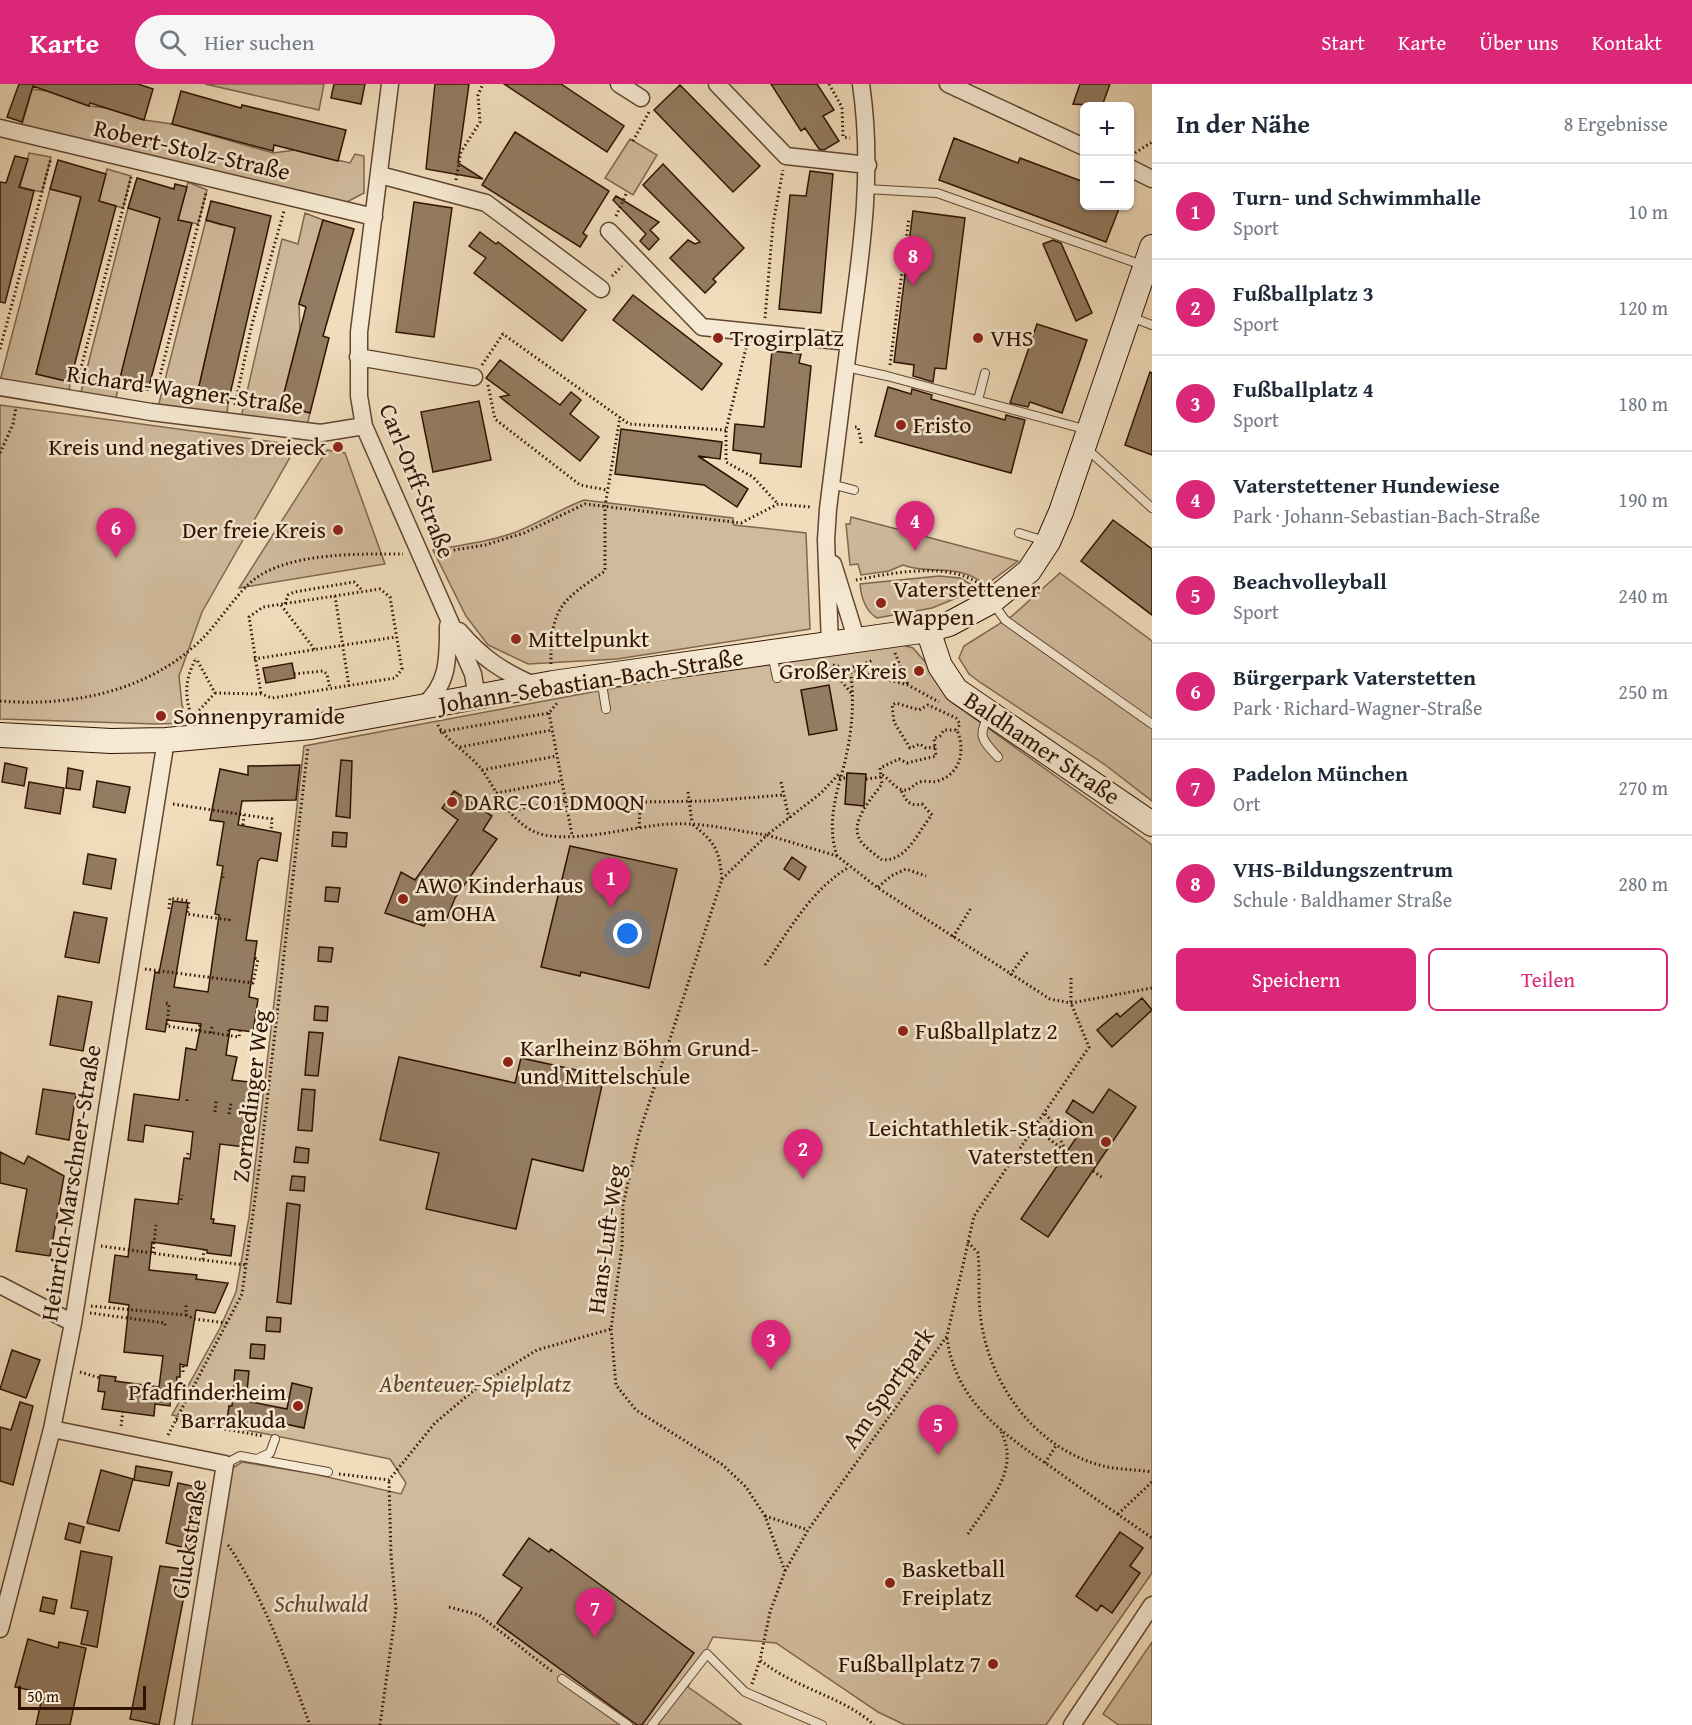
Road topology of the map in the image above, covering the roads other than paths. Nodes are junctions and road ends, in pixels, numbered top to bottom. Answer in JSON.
{"nodes":[{"id":1,"x":390,"y":84,"type":"edge"},
{"id":2,"x":619,"y":84,"type":"edge"},
{"id":3,"x":717,"y":84,"type":"edge"},
{"id":4,"x":861,"y":84,"type":"edge"},
{"id":5,"x":948,"y":84,"type":"edge"},
{"id":6,"x":641,"y":98,"type":"road end"},
{"id":7,"x":0,"y":128,"type":"edge"},
{"id":8,"x":1080,"y":145,"type":"edge"},
{"id":9,"x":868,"y":165,"type":"junction"},
{"id":10,"x":1134,"y":165,"type":"edge"},
{"id":11,"x":380,"y":175,"type":"junction"},
{"id":12,"x":1152,"y":178,"type":"edge"},
{"id":13,"x":866,"y":189,"type":"junction"},
{"id":14,"x":374,"y":217,"type":"junction"},
{"id":15,"x":609,"y":231,"type":"road end"},
{"id":16,"x":1149,"y":257,"type":"edge"},
{"id":17,"x":602,"y":289,"type":"road end"},
{"id":18,"x":1128,"y":316,"type":"junction"},
{"id":19,"x":1152,"y":325,"type":"edge"},
{"id":20,"x":849,"y":342,"type":"junction"},
{"id":21,"x":357,"y":357,"type":"junction"},
{"id":22,"x":846,"y":367,"type":"junction"},
{"id":23,"x":985,"y":373,"type":"dead end"},
{"id":24,"x":474,"y":377,"type":"road end"},
{"id":25,"x":0,"y":387,"type":"edge"},
{"id":26,"x":978,"y":400,"type":"junction"},
{"id":27,"x":364,"y":426,"type":"junction"},
{"id":28,"x":1086,"y":438,"type":"junction"},
{"id":29,"x":831,"y":484,"type":"junction"},
{"id":30,"x":854,"y":490,"type":"dead end"},
{"id":31,"x":1152,"y":508,"type":"edge"},
{"id":32,"x":1019,"y":533,"type":"dead end"},
{"id":33,"x":826,"y":540,"type":"junction"},
{"id":34,"x":1048,"y":542,"type":"junction"},
{"id":35,"x":984,"y":597,"type":"junction"},
{"id":36,"x":448,"y":619,"type":"junction"},
{"id":37,"x":928,"y":630,"type":"junction"},
{"id":38,"x":857,"y":641,"type":"junction"},
{"id":39,"x":772,"y":651,"type":"junction"},
{"id":40,"x":826,"y":658,"type":"junction"},
{"id":41,"x":543,"y":677,"type":"junction"},
{"id":42,"x":601,"y":678,"type":"junction"},
{"id":43,"x":777,"y":678,"type":"dead end"},
{"id":44,"x":477,"y":698,"type":"junction"},
{"id":45,"x":426,"y":708,"type":"junction"},
{"id":46,"x":606,"y":709,"type":"dead end"},
{"id":47,"x":990,"y":714,"type":"junction"},
{"id":48,"x":1152,"y":724,"type":"edge"},
{"id":49,"x":0,"y":735,"type":"edge"},
{"id":50,"x":166,"y":740,"type":"junction"},
{"id":51,"x":998,"y":757,"type":"dead end"},
{"id":52,"x":1152,"y":824,"type":"edge"},
{"id":53,"x":0,"y":1285,"type":"edge"},
{"id":54,"x":73,"y":1323,"type":"junction"},
{"id":55,"x":52,"y":1429,"type":"junction"},
{"id":56,"x":275,"y":1439,"type":"road end"},
{"id":57,"x":255,"y":1459,"type":"junction"},
{"id":58,"x":225,"y":1464,"type":"junction"},
{"id":59,"x":328,"y":1472,"type":"road end"},
{"id":60,"x":1152,"y":1605,"type":"edge"},
{"id":61,"x":0,"y":1629,"type":"edge"},
{"id":62,"x":562,"y":1679,"type":"road end"},
{"id":63,"x":183,"y":1725,"type":"edge"},
{"id":64,"x":628,"y":1725,"type":"edge"},
{"id":65,"x":652,"y":1725,"type":"edge"},
{"id":66,"x":822,"y":1725,"type":"edge"},
{"id":67,"x":1072,"y":1725,"type":"edge"}],
"edges":[{"from":1,"to":11,"type":"street","name":"Carl-Orff-Straße"},
{"from":2,"to":6,"type":"street"},
{"from":3,"to":9,"type":"street"},
{"from":4,"to":9,"type":"street"},
{"from":5,"to":8,"type":"street"},
{"from":7,"to":14,"type":"street","name":"Robert-Stolz-Straße"},
{"from":9,"to":13,"type":"street"},
{"from":10,"to":12,"type":"street"},
{"from":11,"to":14,"type":"street","name":"Carl-Orff-Straße"},
{"from":11,"to":17,"type":"street"},
{"from":13,"to":16,"type":"lane"},
{"from":13,"to":20,"type":"street"},
{"from":14,"to":21,"type":"street","name":"Carl-Orff-Straße"},
{"from":15,"to":20,"type":"street"},
{"from":16,"to":18,"type":"street","name":"Johann-Sebastian-Bach-Straße"},
{"from":18,"to":19,"type":"lane"},
{"from":18,"to":28,"type":"street","name":"Johann-Sebastian-Bach-Straße"},
{"from":20,"to":22,"type":"street"},
{"from":21,"to":24,"type":"street","name":"Carl-Orff-Straße"},
{"from":21,"to":27,"type":"street","name":"Carl-Orff-Straße"},
{"from":22,"to":26,"type":"lane"},
{"from":22,"to":29,"type":"street"},
{"from":23,"to":26,"type":"lane"},
{"from":25,"to":27,"type":"street","name":"Richard-Wagner-Straße"},
{"from":26,"to":28,"type":"lane"},
{"from":27,"to":36,"type":"street","name":"Carl-Orff-Straße"},
{"from":28,"to":31,"type":"lane"},
{"from":28,"to":34,"type":"street","name":"Johann-Sebastian-Bach-Straße"},
{"from":29,"to":30,"type":"lane"},
{"from":29,"to":33,"type":"street"},
{"from":32,"to":34,"type":"lane"},
{"from":33,"to":38,"type":"street"},
{"from":33,"to":40,"type":"street"},
{"from":34,"to":35,"type":"street","name":"Johann-Sebastian-Bach-Straße"},
{"from":35,"to":37,"type":"street","name":"Johann-Sebastian-Bach-Straße"},
{"from":35,"to":48,"type":"lane"},
{"from":36,"to":41,"type":"street","name":"Carl-Orff-Straße"},
{"from":36,"to":44,"type":"street","name":"Carl-Orff-Straße"},
{"from":36,"to":45,"type":"street","name":"Carl-Orff-Straße"},
{"from":37,"to":38,"type":"street","name":"Johann-Sebastian-Bach-Straße"},
{"from":37,"to":47,"type":"street","name":"Baldhamer Straße"},
{"from":38,"to":40,"type":"street","name":"Johann-Sebastian-Bach-Straße"},
{"from":39,"to":40,"type":"street","name":"Johann-Sebastian-Bach-Straße"},
{"from":39,"to":42,"type":"street","name":"Johann-Sebastian-Bach-Straße"},
{"from":39,"to":43,"type":"lane"},
{"from":41,"to":42,"type":"street","name":"Johann-Sebastian-Bach-Straße"},
{"from":41,"to":44,"type":"street","name":"Johann-Sebastian-Bach-Straße"},
{"from":42,"to":46,"type":"lane"},
{"from":44,"to":45,"type":"street","name":"Johann-Sebastian-Bach-Straße"},
{"from":45,"to":50,"type":"street","name":"Johann-Sebastian-Bach-Straße"},
{"from":47,"to":51,"type":"lane"},
{"from":47,"to":52,"type":"street","name":"Baldhamer Straße"},
{"from":49,"to":50,"type":"street","name":"Johann-Sebastian-Bach-Straße"},
{"from":50,"to":54,"type":"street","name":"Heinrich-Marschner-Straße"},
{"from":53,"to":54,"type":"street"},
{"from":54,"to":55,"type":"street","name":"Heinrich-Marschner-Straße"},
{"from":55,"to":58,"type":"street","name":"Gluckstraße"},
{"from":55,"to":61,"type":"street","name":"Heinrich-Marschner-Straße"},
{"from":56,"to":57,"type":"lane"},
{"from":57,"to":58,"type":"lane"},
{"from":57,"to":59,"type":"lane"},
{"from":58,"to":63,"type":"street","name":"Gluckstraße"},
{"from":60,"to":67,"type":"street"},
{"from":62,"to":64,"type":"lane"},
{"from":65,"to":66,"type":"lane"}]}
